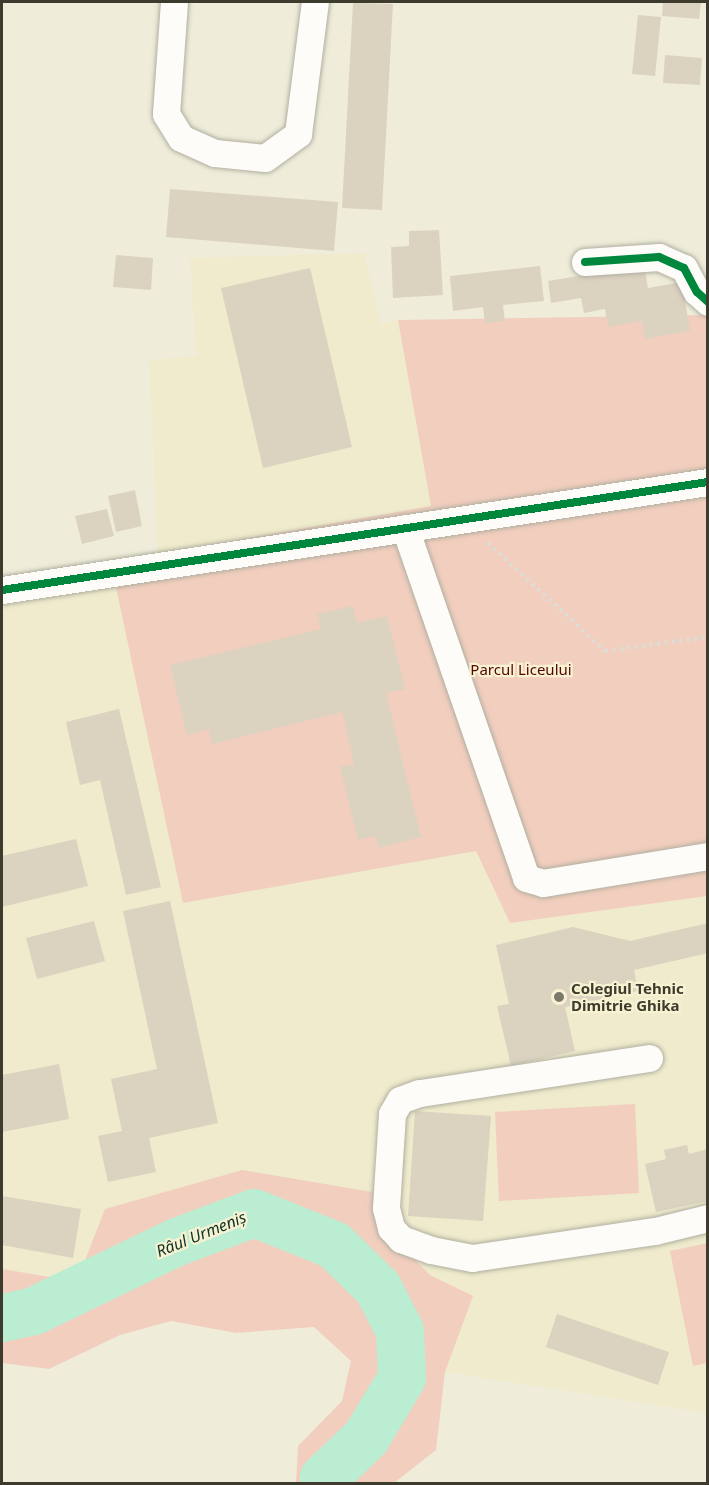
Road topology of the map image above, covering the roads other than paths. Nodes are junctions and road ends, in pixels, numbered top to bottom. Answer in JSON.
{"nodes":[{"id":1,"x":174,"y":2,"type":"edge"},
{"id":2,"x":315,"y":2,"type":"edge"},
{"id":3,"x":585,"y":262,"type":"dead end"},
{"id":4,"x":708,"y":302,"type":"edge"},
{"id":5,"x":708,"y":482,"type":"edge"},
{"id":6,"x":405,"y":528,"type":"junction"},
{"id":7,"x":2,"y":590,"type":"edge"},
{"id":8,"x":708,"y":856,"type":"edge"},
{"id":9,"x":649,"y":1058,"type":"dead end"},
{"id":10,"x":708,"y":1218,"type":"edge"}],
"edges":[{"from":1,"to":2,"type":"street"},
{"from":3,"to":4,"type":"street"},
{"from":5,"to":6,"type":"street"},
{"from":6,"to":7,"type":"street"},
{"from":6,"to":8,"type":"street"},
{"from":9,"to":10,"type":"street"}]}
